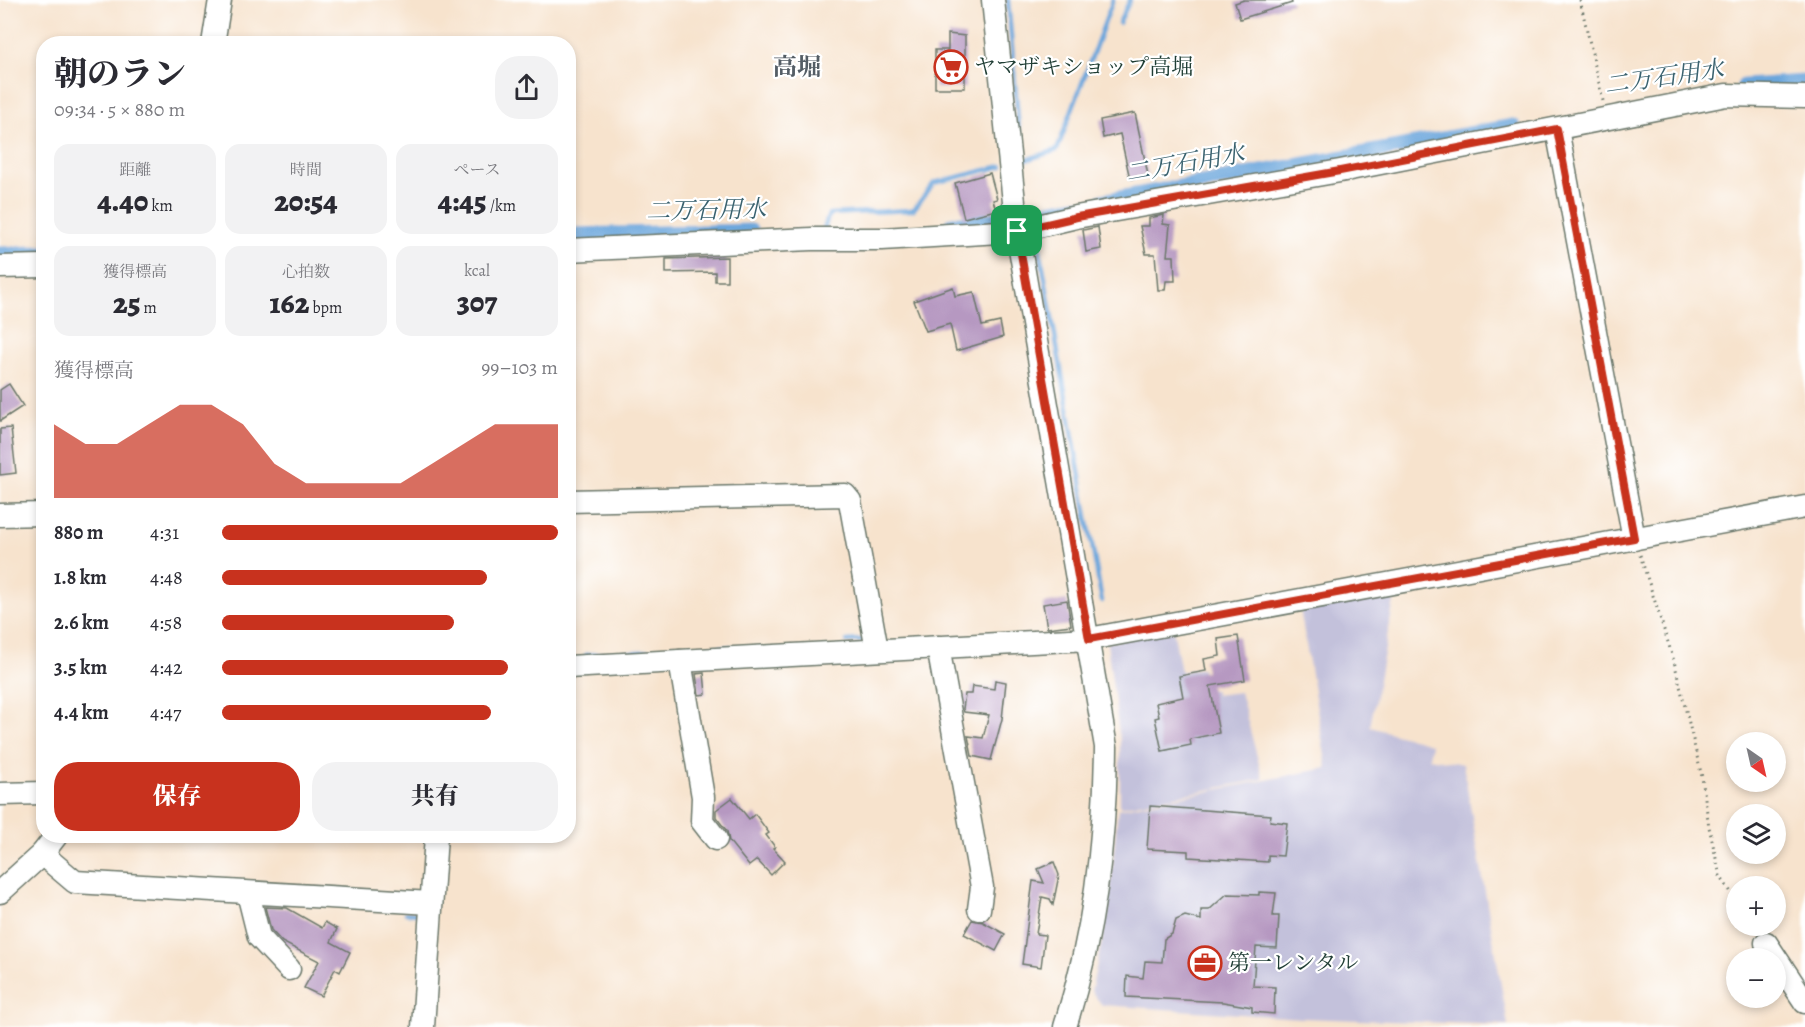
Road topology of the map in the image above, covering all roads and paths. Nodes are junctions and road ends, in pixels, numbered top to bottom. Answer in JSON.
{"nodes":[{"id":1,"x":219,"y":0,"type":"edge"},
{"id":2,"x":993,"y":0,"type":"edge"},
{"id":3,"x":1580,"y":0,"type":"edge"},
{"id":4,"x":214,"y":36,"type":"edge"},
{"id":5,"x":1805,"y":97,"type":"edge"},
{"id":6,"x":1607,"y":117,"type":"junction"},
{"id":7,"x":1557,"y":129,"type":"junction"},
{"id":8,"x":1017,"y":231,"type":"junction"},
{"id":9,"x":576,"y":250,"type":"edge"},
{"id":10,"x":36,"y":266,"type":"edge"},
{"id":11,"x":0,"y":267,"type":"edge"},
{"id":12,"x":576,"y":501,"type":"edge"},
{"id":13,"x":1805,"y":507,"type":"edge"},
{"id":14,"x":36,"y":514,"type":"edge"},
{"id":15,"x":0,"y":515,"type":"edge"},
{"id":16,"x":1634,"y":538,"type":"junction"},
{"id":17,"x":1089,"y":639,"type":"junction"},
{"id":18,"x":938,"y":647,"type":"junction"},
{"id":19,"x":877,"y":650,"type":"junction"},
{"id":20,"x":680,"y":661,"type":"junction"},
{"id":21,"x":576,"y":668,"type":"edge"},
{"id":22,"x":36,"y":793,"type":"edge"},
{"id":23,"x":0,"y":794,"type":"edge"},
{"id":24,"x":716,"y":839,"type":"dead end"},
{"id":25,"x":51,"y":843,"type":"edge"},
{"id":26,"x":435,"y":843,"type":"edge"},
{"id":27,"x":42,"y":854,"type":"junction"},
{"id":28,"x":1726,"y":885,"type":"edge"},
{"id":29,"x":0,"y":892,"type":"edge"},
{"id":30,"x":248,"y":893,"type":"junction"},
{"id":31,"x":431,"y":903,"type":"junction"},
{"id":32,"x":979,"y":909,"type":"dead end"},
{"id":33,"x":1766,"y":943,"type":"dead end"},
{"id":34,"x":289,"y":969,"type":"dead end"},
{"id":35,"x":1805,"y":1002,"type":"edge"},
{"id":36,"x":423,"y":1027,"type":"edge"},
{"id":37,"x":1065,"y":1027,"type":"edge"}],
"edges":[{"from":1,"to":4,"type":"street"},
{"from":2,"to":8,"type":"street"},
{"from":3,"to":6,"type":"path"},
{"from":5,"to":6,"type":"street"},
{"from":6,"to":7,"type":"street"},
{"from":7,"to":8,"type":"street"},
{"from":7,"to":16,"type":"street"},
{"from":8,"to":9,"type":"street"},
{"from":8,"to":17,"type":"street"},
{"from":10,"to":11,"type":"street"},
{"from":12,"to":19,"type":"street"},
{"from":13,"to":16,"type":"street"},
{"from":14,"to":15,"type":"street"},
{"from":16,"to":17,"type":"street"},
{"from":16,"to":28,"type":"path"},
{"from":17,"to":18,"type":"street"},
{"from":17,"to":37,"type":"street"},
{"from":18,"to":19,"type":"street"},
{"from":18,"to":32,"type":"street"},
{"from":19,"to":20,"type":"street"},
{"from":20,"to":21,"type":"street"},
{"from":20,"to":24,"type":"street"},
{"from":22,"to":23,"type":"street"},
{"from":25,"to":27,"type":"street"},
{"from":26,"to":31,"type":"street"},
{"from":27,"to":29,"type":"street"},
{"from":27,"to":30,"type":"street"},
{"from":30,"to":31,"type":"street"},
{"from":30,"to":34,"type":"street"},
{"from":31,"to":36,"type":"street"},
{"from":33,"to":35,"type":"street"}]}
